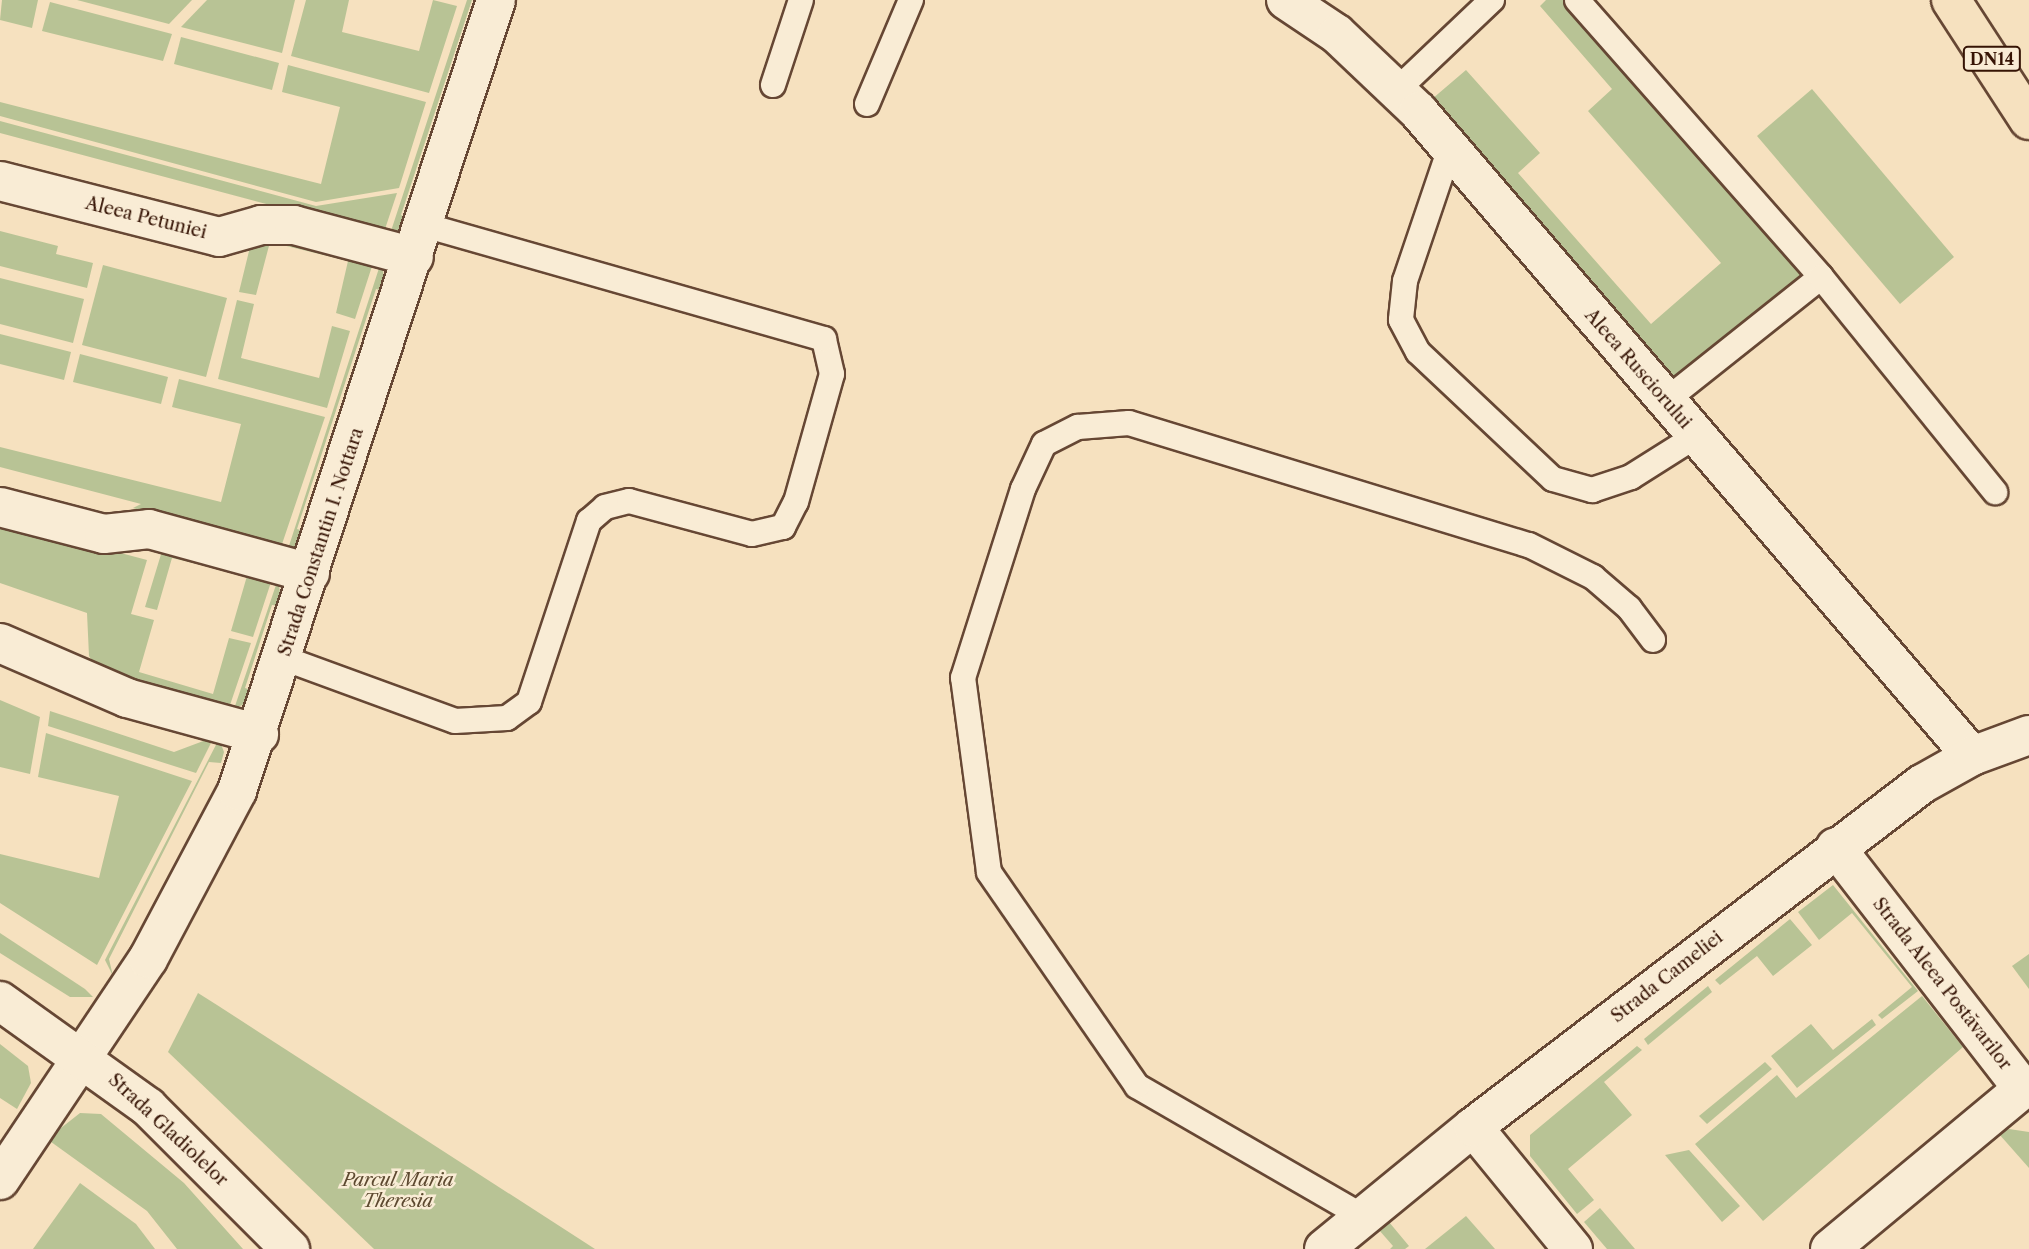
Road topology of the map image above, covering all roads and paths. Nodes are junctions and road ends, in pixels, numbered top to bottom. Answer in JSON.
{"nodes":[{"id":1,"x":496,"y":0,"type":"edge"},
{"id":2,"x":801,"y":0,"type":"edge"},
{"id":3,"x":911,"y":0,"type":"edge"},
{"id":4,"x":1286,"y":0,"type":"edge"},
{"id":5,"x":1492,"y":0,"type":"edge"},
{"id":6,"x":1577,"y":0,"type":"edge"},
{"id":7,"x":1951,"y":0,"type":"edge"},
{"id":8,"x":773,"y":85,"type":"dead end"},
{"id":9,"x":1397,"y":90,"type":"junction"},
{"id":10,"x":867,"y":104,"type":"dead end"},
{"id":11,"x":2029,"y":120,"type":"edge"},
{"id":12,"x":1450,"y":148,"type":"junction"},
{"id":13,"x":0,"y":181,"type":"edge"},
{"id":14,"x":419,"y":241,"type":"junction"},
{"id":15,"x":1821,"y":277,"type":"junction"},
{"id":16,"x":1665,"y":401,"type":"junction"},
{"id":17,"x":1696,"y":436,"type":"junction"},
{"id":18,"x":1995,"y":492,"type":"dead end"},
{"id":19,"x":0,"y":507,"type":"edge"},
{"id":20,"x":310,"y":573,"type":"junction"},
{"id":21,"x":1653,"y":640,"type":"dead end"},
{"id":22,"x":0,"y":643,"type":"edge"},
{"id":23,"x":283,"y":658,"type":"junction"},
{"id":24,"x":259,"y":734,"type":"junction"},
{"id":25,"x":2029,"y":735,"type":"edge"},
{"id":26,"x":1972,"y":756,"type":"junction"},
{"id":27,"x":1835,"y":847,"type":"junction"},
{"id":28,"x":0,"y":1001,"type":"edge"},
{"id":29,"x":83,"y":1056,"type":"junction"},
{"id":30,"x":1473,"y":1127,"type":"junction"},
{"id":31,"x":0,"y":1180,"type":"edge"},
{"id":32,"x":1363,"y":1216,"type":"junction"},
{"id":33,"x":290,"y":1249,"type":"edge"},
{"id":34,"x":1324,"y":1249,"type":"edge"},
{"id":35,"x":1573,"y":1249,"type":"edge"},
{"id":36,"x":1830,"y":1249,"type":"edge"}],
"edges":[{"from":1,"to":14,"type":"street","name":"Strada Constantin I. Nottara"},
{"from":2,"to":8,"type":"lane"},
{"from":3,"to":10,"type":"lane"},
{"from":4,"to":9,"type":"street","name":"Aleea Rusciorului"},
{"from":5,"to":9,"type":"lane"},
{"from":6,"to":15,"type":"lane"},
{"from":7,"to":11,"type":"main road","number":"DN14"},
{"from":9,"to":12,"type":"street","name":"Aleea Rusciorului"},
{"from":12,"to":16,"type":"street","name":"Aleea Rusciorului"},
{"from":12,"to":17,"type":"lane"},
{"from":13,"to":14,"type":"street","name":"Aleea Petuniei"},
{"from":14,"to":20,"type":"street","name":"Strada Constantin I. Nottara"},
{"from":14,"to":23,"type":"lane"},
{"from":15,"to":16,"type":"lane"},
{"from":15,"to":18,"type":"lane"},
{"from":16,"to":17,"type":"street","name":"Aleea Rusciorului"},
{"from":17,"to":26,"type":"street","name":"Aleea Rusciorului"},
{"from":19,"to":20,"type":"street"},
{"from":20,"to":23,"type":"street","name":"Strada Constantin I. Nottara"},
{"from":21,"to":32,"type":"lane"},
{"from":22,"to":24,"type":"street"},
{"from":23,"to":24,"type":"street","name":"Strada Constantin I. Nottara"},
{"from":24,"to":29,"type":"street","name":"Strada Constantin I. Nottara"},
{"from":25,"to":26,"type":"street","name":"Strada Cameliei"},
{"from":26,"to":27,"type":"street","name":"Strada Cameliei"},
{"from":27,"to":30,"type":"street","name":"Strada Cameliei"},
{"from":27,"to":36,"type":"street","name":"Strada Aleea Postăvarilor"},
{"from":28,"to":29,"type":"street","name":"Strada Gladiolelor"},
{"from":29,"to":31,"type":"street","name":"Strada Constantin I. Nottara"},
{"from":29,"to":33,"type":"street","name":"Strada Gladiolelor"},
{"from":30,"to":32,"type":"street","name":"Strada Cameliei"},
{"from":30,"to":35,"type":"street"},
{"from":32,"to":34,"type":"street","name":"Strada Cameliei"}]}
